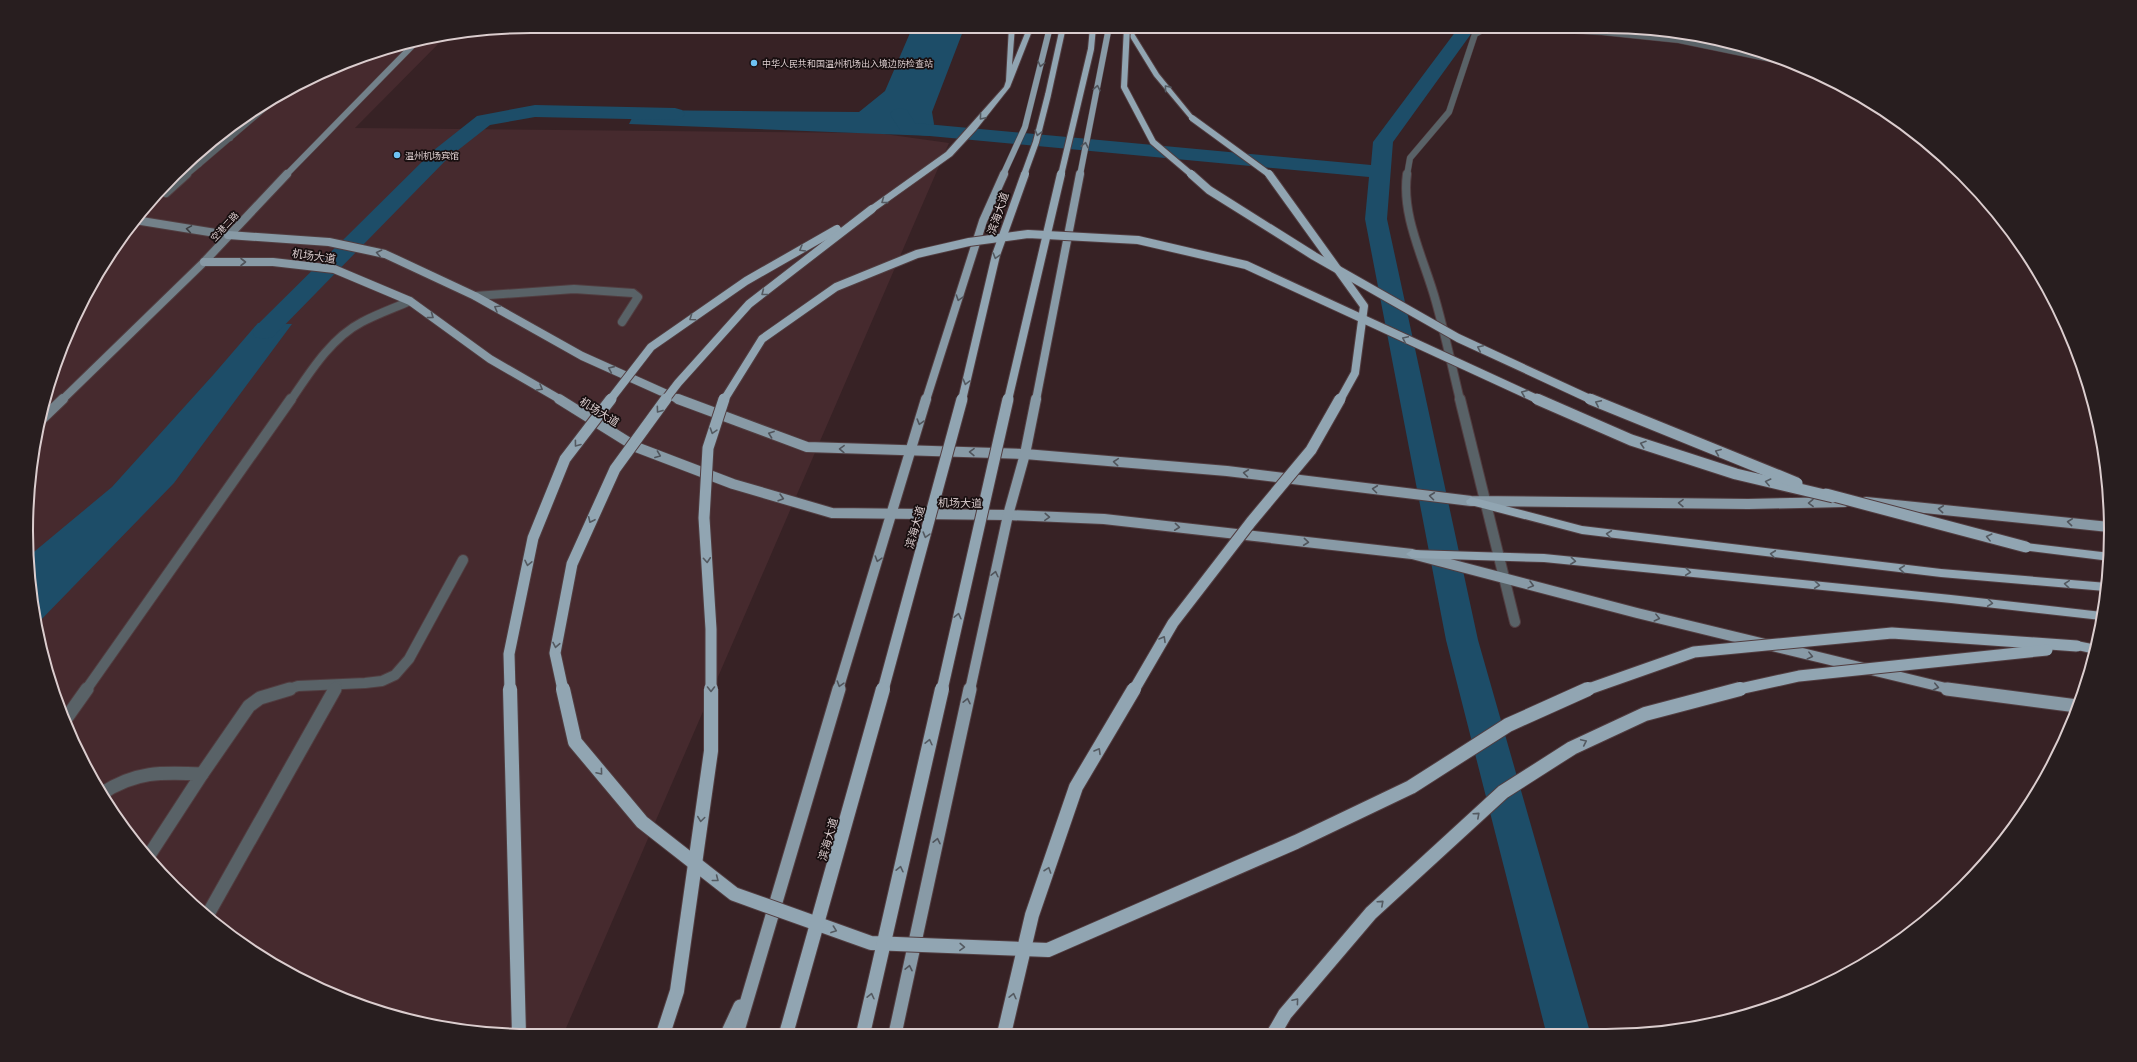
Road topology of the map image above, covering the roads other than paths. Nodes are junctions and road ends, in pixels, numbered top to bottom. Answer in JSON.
{"nodes":[{"id":1,"x":1012,"y":33,"type":"edge"},
{"id":2,"x":1028,"y":33,"type":"edge"},
{"id":3,"x":1048,"y":33,"type":"edge"},
{"id":4,"x":1061,"y":33,"type":"edge"},
{"id":5,"x":1092,"y":33,"type":"edge"},
{"id":6,"x":1108,"y":33,"type":"edge"},
{"id":7,"x":1127,"y":33,"type":"edge"},
{"id":8,"x":1131,"y":33,"type":"edge"},
{"id":9,"x":1477,"y":33,"type":"edge"},
{"id":10,"x":1614,"y":33,"type":"edge"},
{"id":11,"x":1680,"y":40,"type":"joint"},
{"id":12,"x":410,"y":48,"type":"edge"},
{"id":13,"x":1753,"y":55,"type":"edge"},
{"id":14,"x":1008,"y":87,"type":"junction"},
{"id":15,"x":255,"y":116,"type":"edge"},
{"id":16,"x":226,"y":138,"type":"edge"},
{"id":17,"x":230,"y":138,"type":"junction"},
{"id":18,"x":195,"y":164,"type":"edge"},
{"id":19,"x":199,"y":164,"type":"junction"},
{"id":20,"x":167,"y":192,"type":"edge"},
{"id":21,"x":872,"y":209,"type":"junction"},
{"id":22,"x":142,"y":221,"type":"edge"},
{"id":23,"x":228,"y":235,"type":"junction"},
{"id":24,"x":204,"y":262,"type":"junction"},
{"id":25,"x":475,"y":296,"type":"junction"},
{"id":26,"x":410,"y":301,"type":"junction"},
{"id":27,"x":622,"y":322,"type":"dead end"},
{"id":28,"x":47,"y":414,"type":"edge"},
{"id":29,"x":912,"y":451,"type":"junction"},
{"id":30,"x":1025,"y":454,"type":"junction"},
{"id":31,"x":1833,"y":497,"type":"junction"},
{"id":32,"x":1470,"y":500,"type":"junction"},
{"id":33,"x":893,"y":514,"type":"junction"},
{"id":34,"x":1008,"y":515,"type":"junction"},
{"id":35,"x":2104,"y":525,"type":"edge"},
{"id":36,"x":1412,"y":554,"type":"joint"},
{"id":37,"x":1425,"y":556,"type":"junction"},
{"id":38,"x":2103,"y":556,"type":"edge"},
{"id":39,"x":463,"y":560,"type":"dead end"},
{"id":40,"x":2101,"y":587,"type":"edge"},
{"id":41,"x":2096,"y":616,"type":"edge"},
{"id":42,"x":1515,"y":622,"type":"dead end"},
{"id":43,"x":2078,"y":646,"type":"junction"},
{"id":44,"x":2090,"y":648,"type":"edge"},
{"id":45,"x":337,"y":686,"type":"junction"},
{"id":46,"x":2072,"y":705,"type":"edge"},
{"id":47,"x":68,"y":715,"type":"edge"},
{"id":48,"x":202,"y":774,"type":"junction"},
{"id":49,"x":106,"y":790,"type":"edge"},
{"id":50,"x":151,"y":852,"type":"edge"},
{"id":51,"x":210,"y":911,"type":"edge"},
{"id":52,"x":755,"y":973,"type":"junction"},
{"id":53,"x":519,"y":1029,"type":"edge"},
{"id":54,"x":665,"y":1029,"type":"edge"},
{"id":55,"x":729,"y":1029,"type":"edge"},
{"id":56,"x":738,"y":1029,"type":"edge"},
{"id":57,"x":787,"y":1029,"type":"edge"},
{"id":58,"x":864,"y":1029,"type":"edge"},
{"id":59,"x":896,"y":1029,"type":"edge"},
{"id":60,"x":1005,"y":1029,"type":"edge"},
{"id":61,"x":1277,"y":1029,"type":"edge"}],
"edges":[{"from":1,"to":14,"type":"highway"},
{"from":2,"to":14,"type":"highway"},
{"from":3,"to":29,"type":"main road","one_way":true},
{"from":4,"to":57,"type":"highway","name":"滨海大道","one_way":true,"bridge":true},
{"from":58,"to":5,"type":"highway","one_way":true,"bridge":true},
{"from":30,"to":6,"type":"main road","one_way":true},
{"from":31,"to":7,"type":"highway","one_way":true,"bridge":true},
{"from":60,"to":8,"type":"highway","one_way":true,"bridge":true},
{"from":9,"to":42,"type":"street"},
{"from":10,"to":11,"type":"street"},
{"from":11,"to":13,"type":"street"},
{"from":12,"to":23,"type":"main road","name":"空港二路"},
{"from":14,"to":21,"type":"highway","one_way":true},
{"from":15,"to":17,"type":"street"},
{"from":16,"to":17,"type":"street"},
{"from":17,"to":19,"type":"street"},
{"from":18,"to":19,"type":"street"},
{"from":19,"to":20,"type":"street"},
{"from":21,"to":43,"type":"highway","one_way":true,"bridge":true},
{"from":21,"to":53,"type":"highway","one_way":true,"bridge":true},
{"from":23,"to":22,"type":"main road","one_way":true},
{"from":23,"to":24,"type":"main road","name":"空港二路"},
{"from":25,"to":23,"type":"main road","name":"机场大道","one_way":true},
{"from":24,"to":26,"type":"main road","name":"机场大道","one_way":true},
{"from":24,"to":28,"type":"main road","name":"空港二路"},
{"from":25,"to":27,"type":"street"},
{"from":29,"to":25,"type":"main road","name":"机场大道","one_way":true},
{"from":26,"to":33,"type":"main road","name":"机场大道","one_way":true},
{"from":26,"to":47,"type":"street"},
{"from":30,"to":29,"type":"main road","name":"机场大道","one_way":true},
{"from":29,"to":33,"type":"main road"},
{"from":32,"to":30,"type":"main road","name":"机场大道","one_way":true},
{"from":30,"to":34,"type":"main road"},
{"from":38,"to":31,"type":"highway","one_way":true,"bridge":true},
{"from":31,"to":54,"type":"highway","one_way":true,"bridge":true},
{"from":35,"to":32,"type":"main road","name":"机场大道","one_way":true},
{"from":40,"to":32,"type":"highway","one_way":true},
{"from":33,"to":34,"type":"main road","name":"机场大道"},
{"from":33,"to":52,"type":"main road","one_way":true},
{"from":34,"to":36,"type":"main road","name":"机场大道","one_way":true},
{"from":59,"to":34,"type":"main road","one_way":true},
{"from":36,"to":37,"type":"highway"},
{"from":37,"to":41,"type":"highway","one_way":true},
{"from":37,"to":46,"type":"main road","one_way":true},
{"from":39,"to":45,"type":"street"},
{"from":43,"to":44,"type":"highway"},
{"from":61,"to":43,"type":"highway","one_way":true,"bridge":true},
{"from":45,"to":48,"type":"street"},
{"from":45,"to":51,"type":"street"},
{"from":48,"to":49,"type":"street"},
{"from":48,"to":50,"type":"street"},
{"from":52,"to":55,"type":"main road"},
{"from":52,"to":56,"type":"main road"}]}
